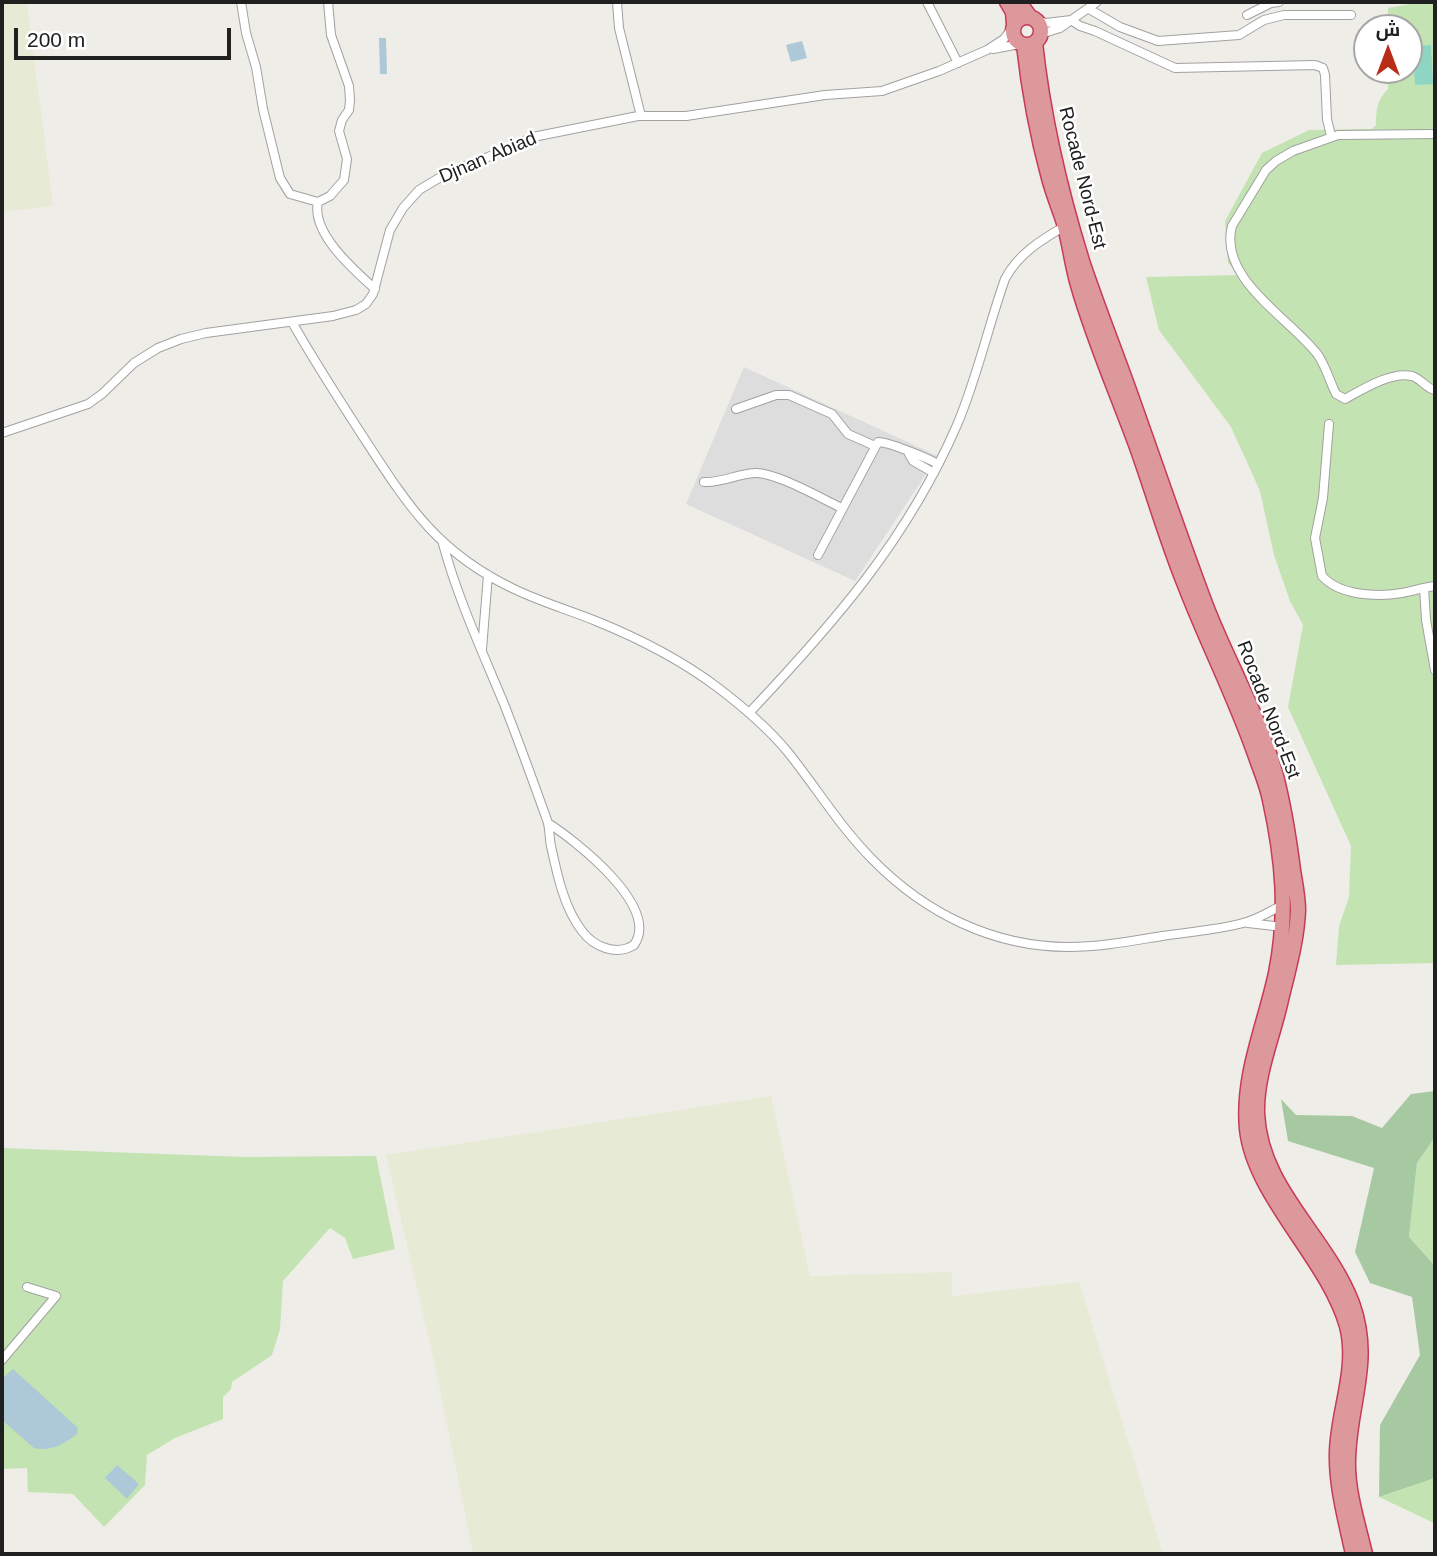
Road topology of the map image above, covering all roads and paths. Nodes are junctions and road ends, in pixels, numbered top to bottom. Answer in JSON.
{"nodes":[{"id":1,"x":241,"y":2,"type":"edge"},
{"id":2,"x":328,"y":2,"type":"edge"},
{"id":3,"x":617,"y":2,"type":"edge"},
{"id":4,"x":927,"y":2,"type":"edge"},
{"id":5,"x":1007,"y":2,"type":"edge"},
{"id":6,"x":1019,"y":2,"type":"edge"},
{"id":7,"x":1097,"y":2,"type":"edge"},
{"id":8,"x":1279,"y":2,"type":"edge"},
{"id":9,"x":1089,"y":9,"type":"junction"},
{"id":10,"x":1247,"y":15,"type":"dead end"},
{"id":11,"x":1351,"y":15,"type":"dead end"},
{"id":12,"x":1071,"y":20,"type":"junction"},
{"id":13,"x":1013,"y":26,"type":"junction"},
{"id":14,"x":1031,"y":34,"type":"junction"},
{"id":15,"x":986,"y":50,"type":"junction"},
{"id":16,"x":958,"y":63,"type":"junction"},
{"id":17,"x":641,"y":116,"type":"junction"},
{"id":18,"x":1435,"y":134,"type":"edge"},
{"id":19,"x":1331,"y":136,"type":"junction"},
{"id":20,"x":318,"y":202,"type":"junction"},
{"id":21,"x":1065,"y":226,"type":"junction"},
{"id":22,"x":374,"y":289,"type":"junction"},
{"id":23,"x":292,"y":322,"type":"junction"},
{"id":24,"x":1435,"y":390,"type":"edge"},
{"id":25,"x":736,"y":409,"type":"dead end"},
{"id":26,"x":1329,"y":424,"type":"dead end"},
{"id":27,"x":2,"y":433,"type":"edge"},
{"id":28,"x":875,"y":446,"type":"junction"},
{"id":29,"x":909,"y":454,"type":"junction"},
{"id":30,"x":938,"y":464,"type":"junction"},
{"id":31,"x":934,"y":473,"type":"junction"},
{"id":32,"x":704,"y":482,"type":"dead end"},
{"id":33,"x":842,"y":508,"type":"junction"},
{"id":34,"x":443,"y":542,"type":"junction"},
{"id":35,"x":818,"y":555,"type":"dead end"},
{"id":36,"x":488,"y":575,"type":"junction"},
{"id":37,"x":1435,"y":586,"type":"edge"},
{"id":38,"x":1424,"y":588,"type":"junction"},
{"id":39,"x":482,"y":652,"type":"junction"},
{"id":40,"x":1435,"y":670,"type":"edge"},
{"id":41,"x":749,"y":713,"type":"junction"},
{"id":42,"x":548,"y":822,"type":"junction"},
{"id":43,"x":1284,"y":905,"type":"junction"},
{"id":44,"x":1245,"y":923,"type":"junction"},
{"id":45,"x":1283,"y":927,"type":"junction"},
{"id":46,"x":27,"y":1287,"type":"dead end"},
{"id":47,"x":2,"y":1360,"type":"edge"},
{"id":48,"x":1353,"y":1554,"type":"edge"},
{"id":49,"x":1364,"y":1554,"type":"edge"}],
"edges":[{"from":1,"to":20,"type":"street"},
{"from":2,"to":20,"type":"street"},
{"from":3,"to":17,"type":"street"},
{"from":4,"to":16,"type":"street"},
{"from":5,"to":13,"type":"highway"},
{"from":6,"to":14,"type":"highway"},
{"from":7,"to":9,"type":"street"},
{"from":8,"to":10,"type":"street"},
{"from":9,"to":11,"type":"street"},
{"from":9,"to":12,"type":"street"},
{"from":12,"to":14,"type":"street"},
{"from":12,"to":14,"type":"street"},
{"from":12,"to":19,"type":"street"},
{"from":13,"to":14,"type":"highway"},
{"from":13,"to":14,"type":"highway"},
{"from":13,"to":15,"type":"street"},
{"from":14,"to":15,"type":"street"},
{"from":14,"to":21,"type":"highway","name":"Rocade Nord-Est"},
{"from":14,"to":49,"type":"highway","name":"Rocade Nord-Est"},
{"from":15,"to":16,"type":"street","name":"Djnan Abiad"},
{"from":16,"to":17,"type":"street","name":"Djnan Abiad"},
{"from":17,"to":22,"type":"street","name":"Djnan Abiad"},
{"from":18,"to":19,"type":"street"},
{"from":19,"to":24,"type":"street"},
{"from":20,"to":22,"type":"street"},
{"from":21,"to":30,"type":"street"},
{"from":21,"to":43,"type":"highway","name":"Rocade Nord-Est"},
{"from":22,"to":23,"type":"street"},
{"from":23,"to":27,"type":"street"},
{"from":23,"to":34,"type":"street"},
{"from":25,"to":28,"type":"street"},
{"from":26,"to":38,"type":"street"},
{"from":28,"to":29,"type":"street"},
{"from":28,"to":33,"type":"street"},
{"from":29,"to":30,"type":"street"},
{"from":29,"to":31,"type":"street"},
{"from":30,"to":31,"type":"street"},
{"from":31,"to":41,"type":"street"},
{"from":32,"to":33,"type":"street"},
{"from":33,"to":35,"type":"street"},
{"from":34,"to":36,"type":"street"},
{"from":34,"to":39,"type":"street"},
{"from":36,"to":39,"type":"street"},
{"from":36,"to":41,"type":"street"},
{"from":37,"to":38,"type":"street"},
{"from":38,"to":40,"type":"street"},
{"from":39,"to":42,"type":"street"},
{"from":41,"to":44,"type":"street"},
{"from":42,"to":42,"type":"street"},
{"from":43,"to":44,"type":"street"},
{"from":43,"to":45,"type":"highway","name":"Rocade Nord-Est"},
{"from":44,"to":45,"type":"street"},
{"from":45,"to":48,"type":"highway","name":"Rocade Nord-Est"},
{"from":46,"to":47,"type":"street"}]}
